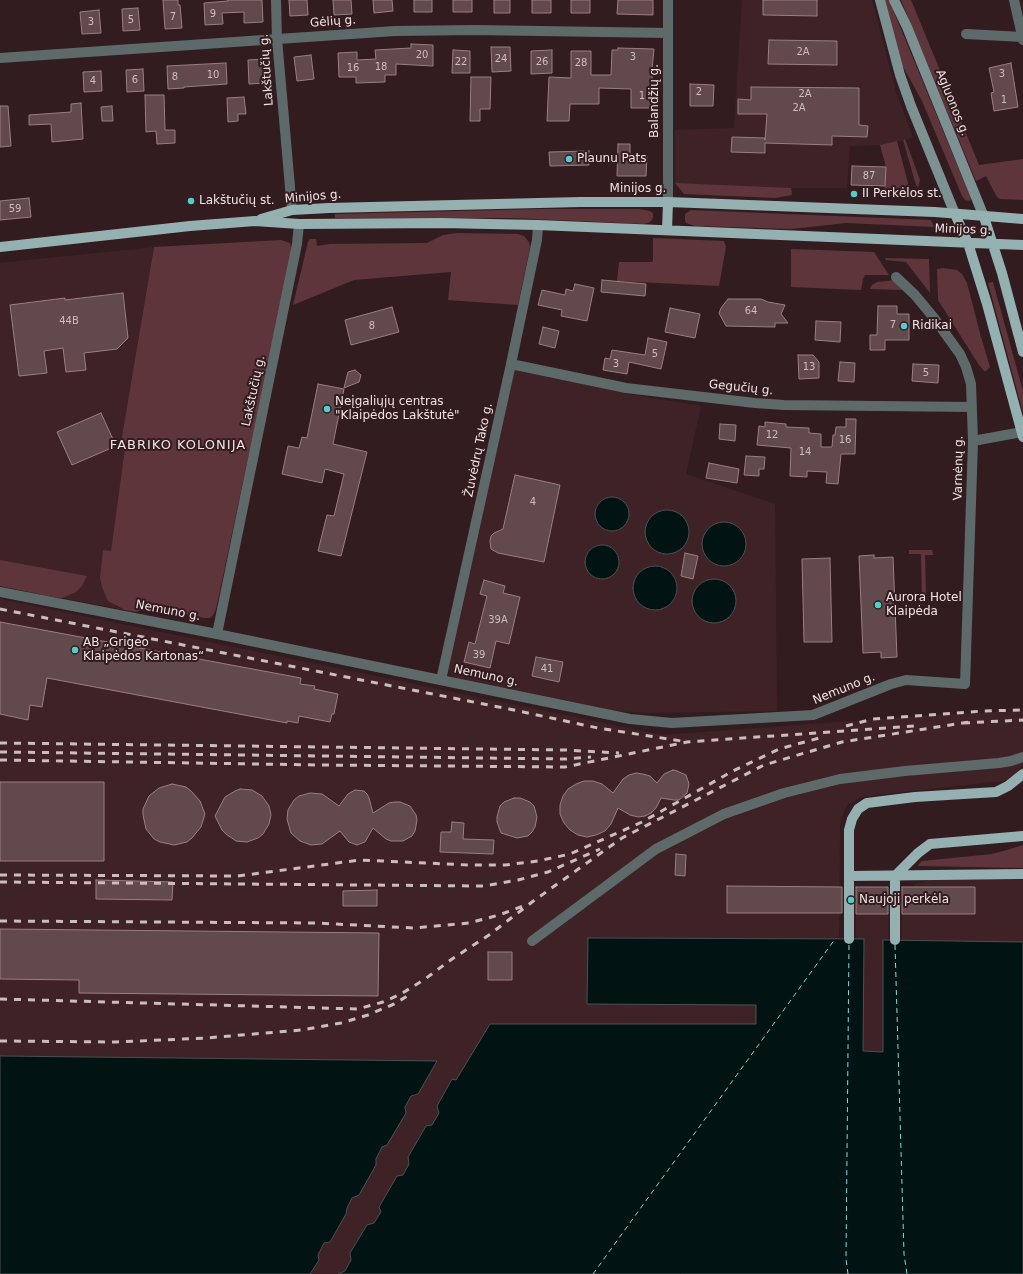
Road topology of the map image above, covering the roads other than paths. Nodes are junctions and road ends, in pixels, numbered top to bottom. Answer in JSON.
{"nodes":[{"id":1,"x":276,"y":0,"type":"edge"},
{"id":2,"x":668,"y":0,"type":"edge"},
{"id":3,"x":880,"y":0,"type":"edge"},
{"id":4,"x":894,"y":0,"type":"edge"},
{"id":5,"x":1014,"y":0,"type":"edge"},
{"id":6,"x":668,"y":33,"type":"junction"},
{"id":7,"x":966,"y":34,"type":"dead end"},
{"id":8,"x":1023,"y":38,"type":"edge"},
{"id":9,"x":277,"y":39,"type":"junction"},
{"id":10,"x":0,"y":58,"type":"edge"},
{"id":11,"x":668,"y":202,"type":"junction"},
{"id":12,"x":292,"y":210,"type":"junction"},
{"id":13,"x":955,"y":214,"type":"junction"},
{"id":14,"x":984,"y":217,"type":"junction"},
{"id":15,"x":1023,"y":219,"type":"edge"},
{"id":16,"x":255,"y":221,"type":"junction"},
{"id":17,"x":299,"y":224,"type":"junction"},
{"id":18,"x":538,"y":225,"type":"junction"},
{"id":19,"x":667,"y":230,"type":"junction"},
{"id":20,"x":968,"y":243,"type":"junction"},
{"id":21,"x":993,"y":244,"type":"junction"},
{"id":22,"x":1023,"y":245,"type":"edge"},
{"id":23,"x":0,"y":247,"type":"edge"},
{"id":24,"x":896,"y":277,"type":"dead end"},
{"id":25,"x":1023,"y":352,"type":"edge"},
{"id":26,"x":511,"y":364,"type":"junction"},
{"id":27,"x":972,"y":407,"type":"junction"},
{"id":28,"x":1023,"y":434,"type":"edge"},
{"id":29,"x":973,"y":441,"type":"junction"},
{"id":30,"x":0,"y":592,"type":"edge"},
{"id":31,"x":217,"y":634,"type":"junction"},
{"id":32,"x":441,"y":680,"type":"junction"},
{"id":33,"x":965,"y":684,"type":"joint"},
{"id":34,"x":1023,"y":757,"type":"edge"},
{"id":35,"x":1023,"y":774,"type":"edge"},
{"id":36,"x":1023,"y":836,"type":"edge"},
{"id":37,"x":1023,"y":874,"type":"edge"},
{"id":38,"x":849,"y":876,"type":"junction"},
{"id":39,"x":896,"y":876,"type":"junction"},
{"id":40,"x":849,"y":939,"type":"dead end"},
{"id":41,"x":895,"y":940,"type":"dead end"},
{"id":42,"x":532,"y":941,"type":"dead end"}],
"edges":[{"from":1,"to":9,"type":"street","name":"Lakštučių g."},
{"from":2,"to":6,"type":"street","name":"Balandžių g."},
{"from":3,"to":13,"type":"main road"},
{"from":4,"to":14,"type":"main road","name":"Agluonos g."},
{"from":5,"to":8,"type":"street"},
{"from":6,"to":9,"type":"street","name":"Gėlių g."},
{"from":6,"to":11,"type":"street","name":"Balandžių g."},
{"from":7,"to":8,"type":"street"},
{"from":9,"to":10,"type":"street","name":"Gėlių g."},
{"from":9,"to":12,"type":"street","name":"Lakštučių g."},
{"from":11,"to":12,"type":"main road","name":"Minijos g."},
{"from":11,"to":13,"type":"main road","name":"Minijos g."},
{"from":11,"to":19,"type":"main road"},
{"from":12,"to":16,"type":"main road","name":"Minijos g."},
{"from":13,"to":14,"type":"main road","name":"Minijos g."},
{"from":13,"to":20,"type":"main road"},
{"from":14,"to":15,"type":"main road","name":"Minijos g."},
{"from":14,"to":21,"type":"main road"},
{"from":16,"to":17,"type":"main road","name":"Minijos g."},
{"from":16,"to":23,"type":"main road","name":"Minijos g."},
{"from":17,"to":18,"type":"main road","name":"Minijos g."},
{"from":17,"to":31,"type":"street","name":"Lakštučių g."},
{"from":18,"to":19,"type":"main road","name":"Minijos g."},
{"from":18,"to":26,"type":"street","name":"Žuvėdrų Tako g."},
{"from":19,"to":20,"type":"main road","name":"Minijos g."},
{"from":20,"to":21,"type":"main road","name":"Minijos g."},
{"from":20,"to":28,"type":"main road"},
{"from":21,"to":22,"type":"main road","name":"Minijos g."},
{"from":21,"to":25,"type":"main road"},
{"from":24,"to":27,"type":"street","name":"Varnėnų g."},
{"from":26,"to":27,"type":"street","name":"Gegučių g."},
{"from":26,"to":32,"type":"street","name":"Žuvėdrų Tako g."},
{"from":27,"to":29,"type":"street","name":"Varnėnų g."},
{"from":28,"to":29,"type":"street"},
{"from":29,"to":33,"type":"street","name":"Varnėnų g."},
{"from":30,"to":31,"type":"street","name":"Nemuno g."},
{"from":31,"to":32,"type":"street","name":"Nemuno g."},
{"from":32,"to":33,"type":"street","name":"Nemuno g."},
{"from":34,"to":42,"type":"street"},
{"from":35,"to":38,"type":"main road"},
{"from":36,"to":39,"type":"main road"},
{"from":37,"to":39,"type":"main road"},
{"from":38,"to":39,"type":"main road"},
{"from":38,"to":40,"type":"main road"},
{"from":39,"to":41,"type":"main road"}]}
